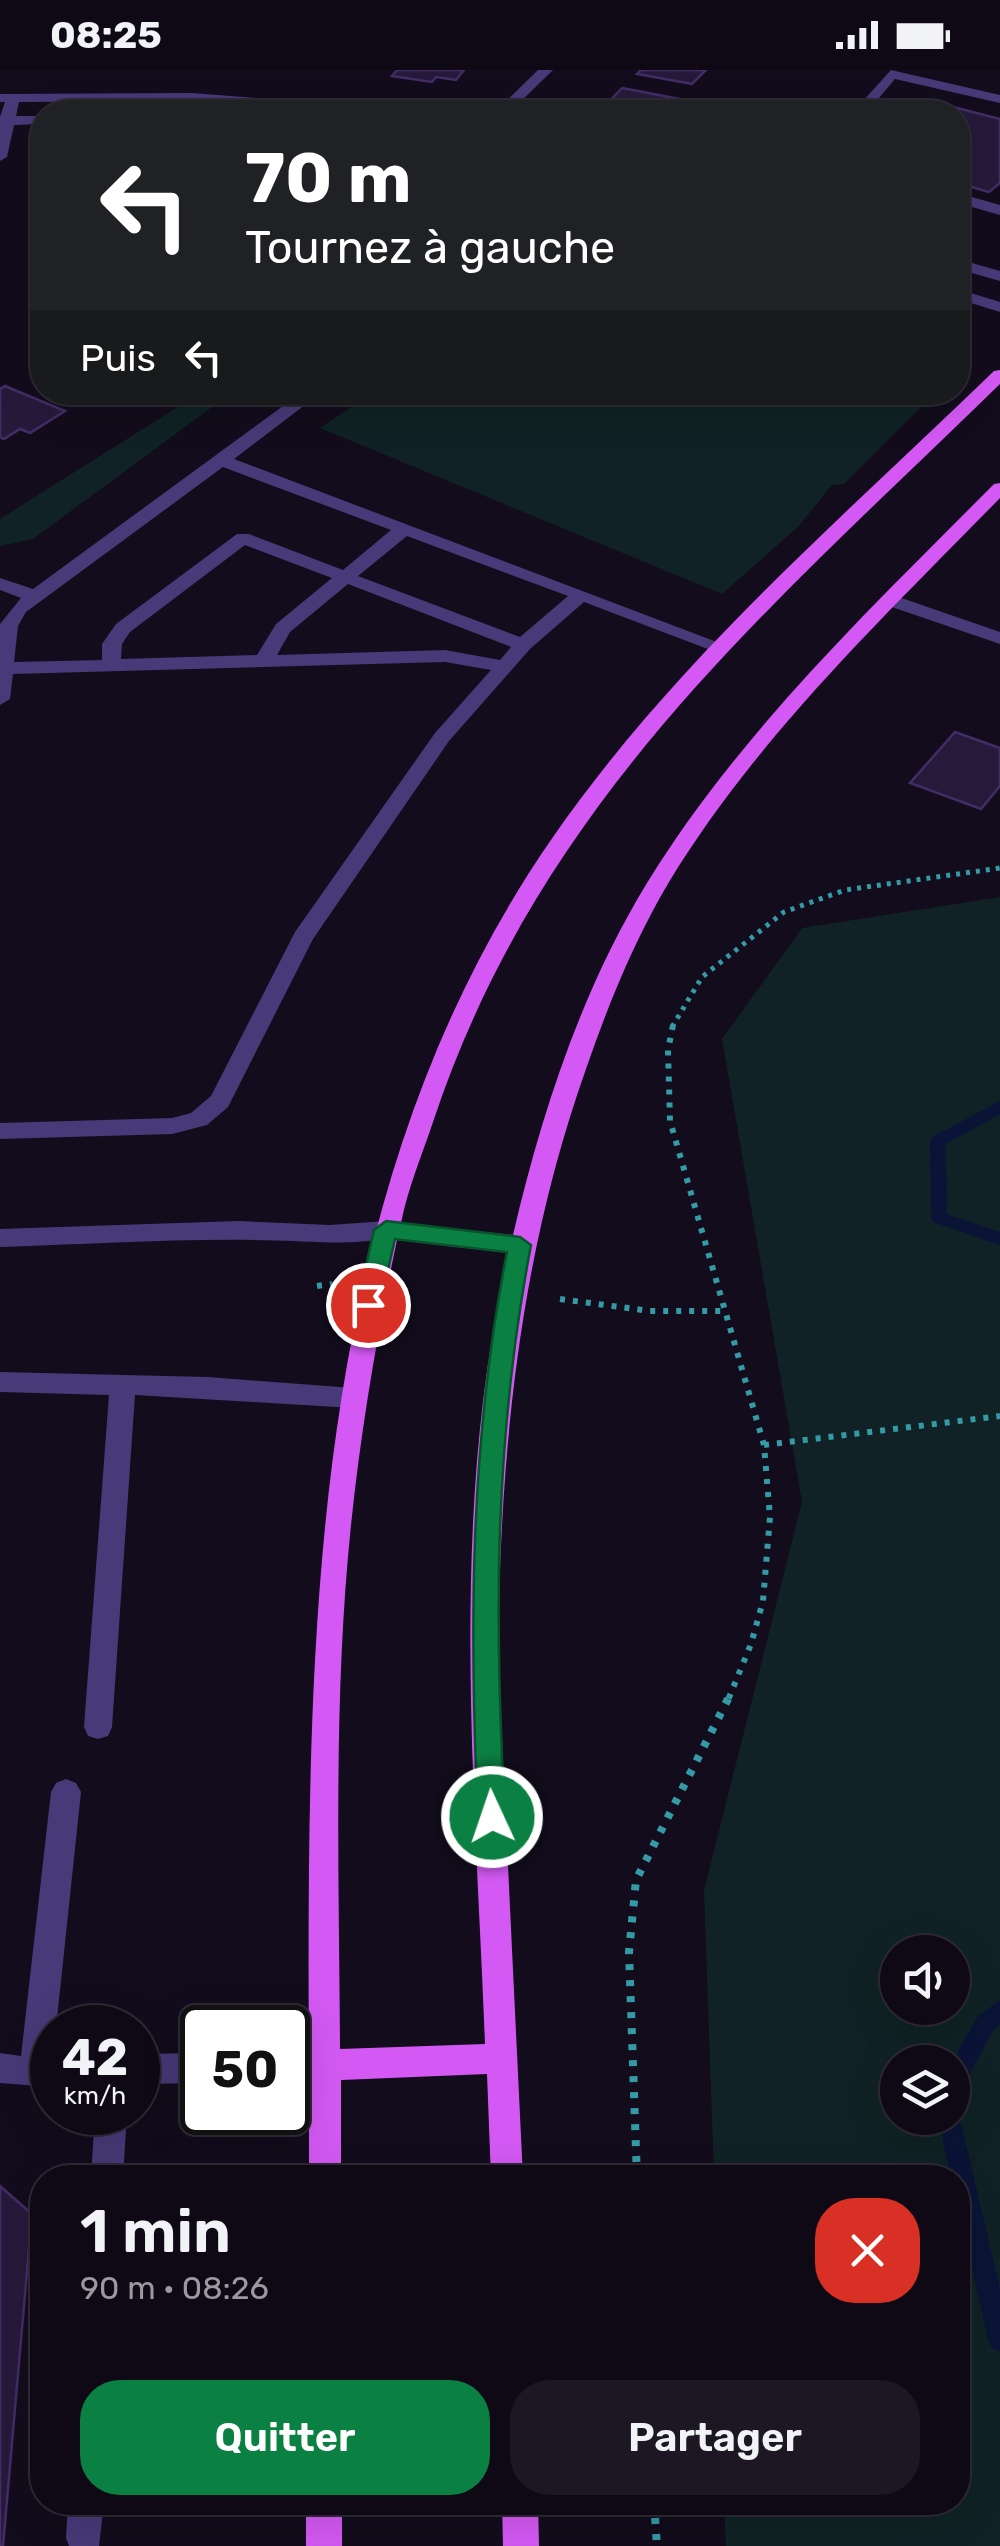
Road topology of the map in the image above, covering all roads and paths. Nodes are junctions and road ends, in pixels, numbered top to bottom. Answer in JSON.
{"nodes":[{"id":1,"x":546,"y":70,"type":"edge"},
{"id":2,"x":6,"y":98,"type":"edge"},
{"id":3,"x":1000,"y":98,"type":"edge"},
{"id":4,"x":239,"y":100,"type":"edge"},
{"id":5,"x":515,"y":100,"type":"edge"},
{"id":6,"x":870,"y":100,"type":"edge"},
{"id":7,"x":30,"y":120,"type":"edge"},
{"id":8,"x":4,"y":121,"type":"edge"},
{"id":9,"x":0,"y":157,"type":"edge"},
{"id":10,"x":970,"y":201,"type":"edge"},
{"id":11,"x":1000,"y":210,"type":"edge"},
{"id":12,"x":970,"y":267,"type":"edge"},
{"id":13,"x":1000,"y":276,"type":"edge"},
{"id":14,"x":970,"y":298,"type":"edge"},
{"id":15,"x":1000,"y":307,"type":"edge"},
{"id":16,"x":1000,"y":374,"type":"edge"},
{"id":17,"x":970,"y":403,"type":"edge"},
{"id":18,"x":296,"y":405,"type":"edge"},
{"id":19,"x":968,"y":405,"type":"edge"},
{"id":20,"x":221,"y":460,"type":"junction"},
{"id":21,"x":1000,"y":488,"type":"edge"},
{"id":22,"x":405,"y":528,"type":"junction"},
{"id":23,"x":344,"y":576,"type":"junction"},
{"id":24,"x":0,"y":584,"type":"edge"},
{"id":25,"x":582,"y":595,"type":"junction"},
{"id":26,"x":35,"y":596,"type":"junction"},
{"id":27,"x":890,"y":600,"type":"junction"},
{"id":28,"x":1000,"y":638,"type":"edge"},
{"id":29,"x":524,"y":645,"type":"junction"},
{"id":30,"x":3,"y":646,"type":"edge"},
{"id":31,"x":720,"y":647,"type":"junction"},
{"id":32,"x":266,"y":660,"type":"junction"},
{"id":33,"x":110,"y":665,"type":"junction"},
{"id":34,"x":504,"y":666,"type":"junction"},
{"id":35,"x":4,"y":668,"type":"junction"},
{"id":36,"x":0,"y":699,"type":"edge"},
{"id":37,"x":1000,"y":868,"type":"edge"},
{"id":38,"x":0,"y":1130,"type":"edge"},
{"id":39,"x":386,"y":1230,"type":"junction"},
{"id":40,"x":0,"y":1238,"type":"edge"},
{"id":41,"x":520,"y":1245,"type":"junction"},
{"id":42,"x":560,"y":1298,"type":"dead end"},
{"id":43,"x":723,"y":1311,"type":"junction"},
{"id":44,"x":0,"y":1382,"type":"edge"},
{"id":45,"x":123,"y":1386,"type":"junction"},
{"id":46,"x":353,"y":1398,"type":"junction"},
{"id":47,"x":1000,"y":1416,"type":"edge"},
{"id":48,"x":764,"y":1445,"type":"junction"},
{"id":49,"x":98,"y":1727,"type":"dead end"},
{"id":50,"x":66,"y":1792,"type":"dead end"},
{"id":51,"x":49,"y":2005,"type":"edge"},
{"id":52,"x":502,"y":2058,"type":"junction"},
{"id":53,"x":326,"y":2064,"type":"junction"},
{"id":54,"x":310,"y":2065,"type":"edge"},
{"id":55,"x":0,"y":2068,"type":"edge"},
{"id":56,"x":30,"y":2071,"type":"edge"},
{"id":57,"x":110,"y":2135,"type":"edge"},
{"id":58,"x":108,"y":2165,"type":"edge"},
{"id":59,"x":326,"y":2165,"type":"edge"},
{"id":60,"x":506,"y":2165,"type":"edge"},
{"id":61,"x":637,"y":2165,"type":"edge"},
{"id":62,"x":85,"y":2515,"type":"edge"},
{"id":63,"x":324,"y":2515,"type":"edge"},
{"id":64,"x":520,"y":2515,"type":"edge"},
{"id":65,"x":655,"y":2515,"type":"edge"},
{"id":66,"x":84,"y":2538,"type":"dead end"},
{"id":67,"x":324,"y":2546,"type":"edge"},
{"id":68,"x":521,"y":2546,"type":"edge"},
{"id":69,"x":657,"y":2546,"type":"edge"}],
"edges":[{"from":1,"to":5,"type":"street"},
{"from":2,"to":4,"type":"street"},
{"from":2,"to":8,"type":"street"},
{"from":3,"to":6,"type":"street"},
{"from":7,"to":8,"type":"street"},
{"from":8,"to":9,"type":"street"},
{"from":10,"to":11,"type":"street"},
{"from":12,"to":13,"type":"street"},
{"from":14,"to":15,"type":"street"},
{"from":16,"to":17,"type":"main road"},
{"from":18,"to":20,"type":"street"},
{"from":19,"to":31,"type":"main road"},
{"from":20,"to":22,"type":"street"},
{"from":20,"to":26,"type":"street"},
{"from":21,"to":27,"type":"main road"},
{"from":22,"to":23,"type":"street"},
{"from":22,"to":25,"type":"street"},
{"from":23,"to":29,"type":"street"},
{"from":23,"to":32,"type":"street"},
{"from":23,"to":33,"type":"street"},
{"from":24,"to":26,"type":"street"},
{"from":25,"to":29,"type":"street"},
{"from":25,"to":31,"type":"street"},
{"from":26,"to":30,"type":"street"},
{"from":27,"to":28,"type":"street"},
{"from":27,"to":41,"type":"main road"},
{"from":29,"to":34,"type":"street"},
{"from":30,"to":35,"type":"street"},
{"from":31,"to":39,"type":"main road"},
{"from":32,"to":33,"type":"street"},
{"from":32,"to":34,"type":"street"},
{"from":33,"to":35,"type":"street"},
{"from":34,"to":38,"type":"street"},
{"from":35,"to":36,"type":"street"},
{"from":37,"to":43,"type":"path"},
{"from":39,"to":40,"type":"street"},
{"from":39,"to":41,"type":"main road"},
{"from":39,"to":46,"type":"main road"},
{"from":41,"to":52,"type":"main road"},
{"from":42,"to":43,"type":"path"},
{"from":43,"to":48,"type":"path"},
{"from":44,"to":45,"type":"street"},
{"from":45,"to":46,"type":"street"},
{"from":45,"to":49,"type":"street"},
{"from":46,"to":53,"type":"main road"},
{"from":47,"to":48,"type":"path"},
{"from":48,"to":61,"type":"path"},
{"from":50,"to":51,"type":"street"},
{"from":52,"to":53,"type":"main road"},
{"from":52,"to":60,"type":"main road"},
{"from":53,"to":54,"type":"street"},
{"from":53,"to":59,"type":"main road"},
{"from":55,"to":56,"type":"street"},
{"from":57,"to":58,"type":"street"},
{"from":62,"to":66,"type":"street"},
{"from":63,"to":67,"type":"main road"},
{"from":64,"to":68,"type":"main road"},
{"from":65,"to":69,"type":"path"}]}
